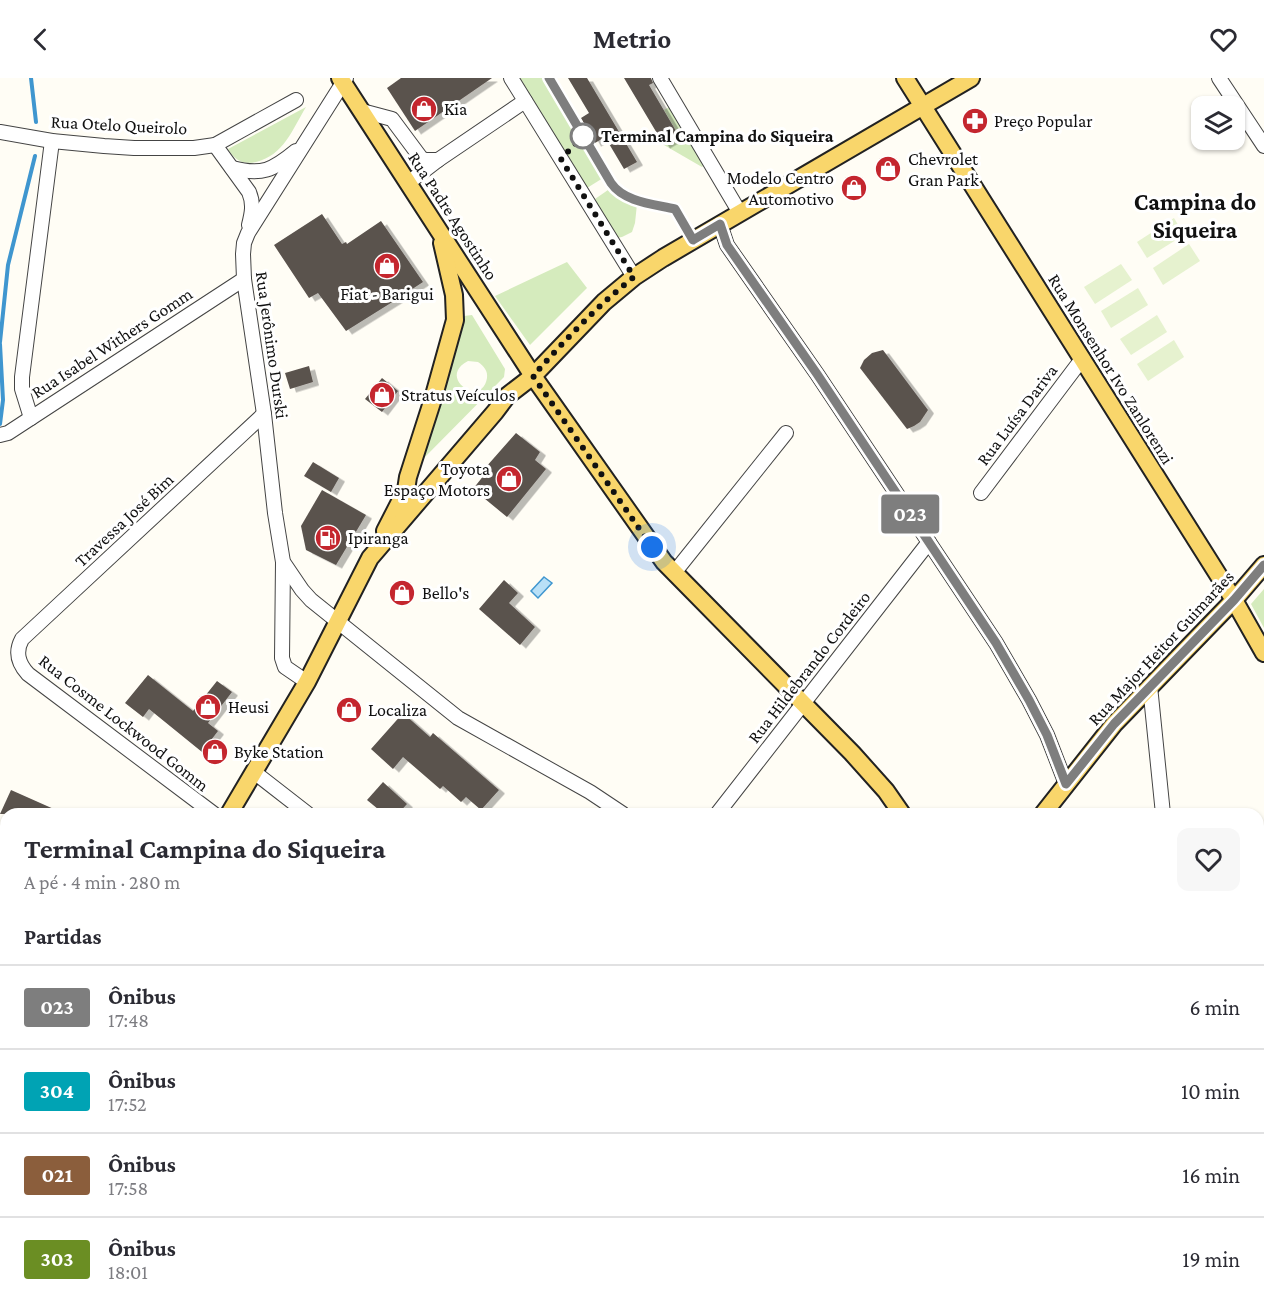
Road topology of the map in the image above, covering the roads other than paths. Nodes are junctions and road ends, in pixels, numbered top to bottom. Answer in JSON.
{"nodes":[{"id":1,"x":511,"y":78,"type":"edge"},
{"id":2,"x":660,"y":78,"type":"edge"},
{"id":3,"x":905,"y":78,"type":"edge"},
{"id":4,"x":971,"y":78,"type":"edge"},
{"id":5,"x":1219,"y":78,"type":"edge"},
{"id":6,"x":343,"y":79,"type":"edge"},
{"id":7,"x":296,"y":100,"type":"dead end"},
{"id":8,"x":525,"y":101,"type":"junction"},
{"id":9,"x":922,"y":106,"type":"junction"},
{"id":10,"x":362,"y":111,"type":"junction"},
{"id":11,"x":0,"y":132,"type":"edge"},
{"id":12,"x":52,"y":141,"type":"junction"},
{"id":13,"x":305,"y":144,"type":"junction"},
{"id":14,"x":215,"y":145,"type":"junction"},
{"id":15,"x":1264,"y":146,"type":"edge"},
{"id":16,"x":438,"y":160,"type":"junction"},
{"id":17,"x":232,"y":168,"type":"junction"},
{"id":18,"x":408,"y":183,"type":"junction"},
{"id":19,"x":741,"y":213,"type":"junction"},
{"id":20,"x":720,"y":224,"type":"junction"},
{"id":21,"x":439,"y":231,"type":"junction"},
{"id":22,"x":248,"y":233,"type":"junction"},
{"id":23,"x":634,"y":277,"type":"junction"},
{"id":24,"x":244,"y":279,"type":"junction"},
{"id":25,"x":1082,"y":359,"type":"junction"},
{"id":26,"x":533,"y":376,"type":"junction"},
{"id":27,"x":507,"y":396,"type":"junction"},
{"id":28,"x":264,"y":414,"type":"junction"},
{"id":29,"x":31,"y":418,"type":"junction"},
{"id":30,"x":786,"y":433,"type":"dead end"},
{"id":31,"x":4,"y":434,"type":"edge"},
{"id":32,"x":406,"y":490,"type":"junction"},
{"id":33,"x":981,"y":493,"type":"dead end"},
{"id":34,"x":929,"y":542,"type":"junction"},
{"id":35,"x":370,"y":558,"type":"junction"},
{"id":36,"x":283,"y":562,"type":"junction"},
{"id":37,"x":1264,"y":565,"type":"edge"},
{"id":38,"x":674,"y":573,"type":"junction"},
{"id":39,"x":1234,"y":600,"type":"junction"},
{"id":40,"x":338,"y":622,"type":"junction"},
{"id":41,"x":1264,"y":654,"type":"edge"},
{"id":42,"x":18,"y":656,"type":"joint"},
{"id":43,"x":307,"y":682,"type":"junction"},
{"id":44,"x":1150,"y":686,"type":"junction"},
{"id":45,"x":803,"y":704,"type":"junction"},
{"id":46,"x":254,"y":772,"type":"junction"},
{"id":47,"x":1070,"y":780,"type":"junction"},
{"id":48,"x":205,"y":808,"type":"edge"},
{"id":49,"x":233,"y":808,"type":"edge"},
{"id":50,"x":300,"y":808,"type":"edge"},
{"id":51,"x":614,"y":808,"type":"edge"},
{"id":52,"x":722,"y":808,"type":"edge"},
{"id":53,"x":898,"y":808,"type":"edge"},
{"id":54,"x":1048,"y":808,"type":"edge"},
{"id":55,"x":1162,"y":808,"type":"edge"}],
"edges":[{"from":1,"to":8,"type":"street"},
{"from":2,"to":19,"type":"street"},
{"from":3,"to":9,"type":"main road","name":"Rua Monsenhor Ivo Zanlorenzi"},
{"from":4,"to":9,"type":"main road"},
{"from":5,"to":15,"type":"street"},
{"from":6,"to":10,"type":"main road","name":"Rua Padre Agostinho"},
{"from":6,"to":13,"type":"street","name":"Rua Jerônimo Durski"},
{"from":7,"to":14,"type":"street","name":"Rua Otelo Queirolo"},
{"from":8,"to":16,"type":"street"},
{"from":8,"to":23,"type":"street"},
{"from":9,"to":19,"type":"main road"},
{"from":9,"to":25,"type":"main road","name":"Rua Monsenhor Ivo Zanlorenzi"},
{"from":10,"to":16,"type":"street"},
{"from":10,"to":18,"type":"main road","name":"Rua Padre Agostinho"},
{"from":11,"to":12,"type":"street","name":"Rua Otelo Queirolo"},
{"from":12,"to":14,"type":"street","name":"Rua Otelo Queirolo"},
{"from":12,"to":29,"type":"street"},
{"from":13,"to":17,"type":"street"},
{"from":13,"to":22,"type":"street","name":"Rua Jerônimo Durski"},
{"from":14,"to":17,"type":"street"},
{"from":16,"to":18,"type":"street"},
{"from":17,"to":22,"type":"street"},
{"from":18,"to":21,"type":"main road","name":"Rua Padre Agostinho"},
{"from":19,"to":20,"type":"main road"},
{"from":20,"to":23,"type":"main road"},
{"from":20,"to":34,"type":"street"},
{"from":21,"to":26,"type":"main road","name":"Rua Padre Agostinho"},
{"from":21,"to":32,"type":"main road"},
{"from":22,"to":24,"type":"street","name":"Rua Jerônimo Durski"},
{"from":23,"to":26,"type":"main road"},
{"from":24,"to":28,"type":"street","name":"Rua Jerônimo Durski"},
{"from":24,"to":29,"type":"street","name":"Rua Isabel Withers Gomm"},
{"from":25,"to":33,"type":"street","name":"Rua Luísa Dariva"},
{"from":25,"to":39,"type":"main road","name":"Rua Monsenhor Ivo Zanlorenzi"},
{"from":26,"to":27,"type":"main road"},
{"from":26,"to":38,"type":"main road","name":"Rua Padre Agostinho"},
{"from":27,"to":32,"type":"main road"},
{"from":27,"to":35,"type":"main road"},
{"from":28,"to":36,"type":"street","name":"Rua Jerônimo Durski"},
{"from":28,"to":42,"type":"street","name":"Travessa José Bim"},
{"from":29,"to":31,"type":"street","name":"Rua Isabel Withers Gomm"},
{"from":30,"to":38,"type":"street"},
{"from":32,"to":35,"type":"main road"},
{"from":34,"to":45,"type":"street","name":"Rua Hildebrando Cordeiro"},
{"from":34,"to":47,"type":"street"},
{"from":35,"to":40,"type":"main road"},
{"from":36,"to":40,"type":"street","name":"Rua Jerônimo Durski"},
{"from":36,"to":43,"type":"street"},
{"from":37,"to":39,"type":"main road","name":"Rua Major Heitor Guimarães"},
{"from":38,"to":45,"type":"main road","name":"Rua Padre Agostinho"},
{"from":39,"to":41,"type":"main road","name":"Rua Monsenhor Ivo Zanlorenzi"},
{"from":39,"to":44,"type":"main road","name":"Rua Major Heitor Guimarães"},
{"from":40,"to":43,"type":"main road"},
{"from":40,"to":51,"type":"street","name":"Rua Jerônimo Durski"},
{"from":42,"to":48,"type":"street","name":"Rua Cosme Lockwood Gomm"},
{"from":43,"to":46,"type":"main road"},
{"from":44,"to":47,"type":"main road","name":"Rua Major Heitor Guimarães"},
{"from":44,"to":55,"type":"street"},
{"from":45,"to":52,"type":"street","name":"Rua Hildebrando Cordeiro"},
{"from":45,"to":53,"type":"main road","name":"Rua Padre Agostinho"},
{"from":46,"to":49,"type":"main road"},
{"from":46,"to":50,"type":"street"},
{"from":47,"to":54,"type":"main road","name":"Rua Major Heitor Guimarães"}]}
